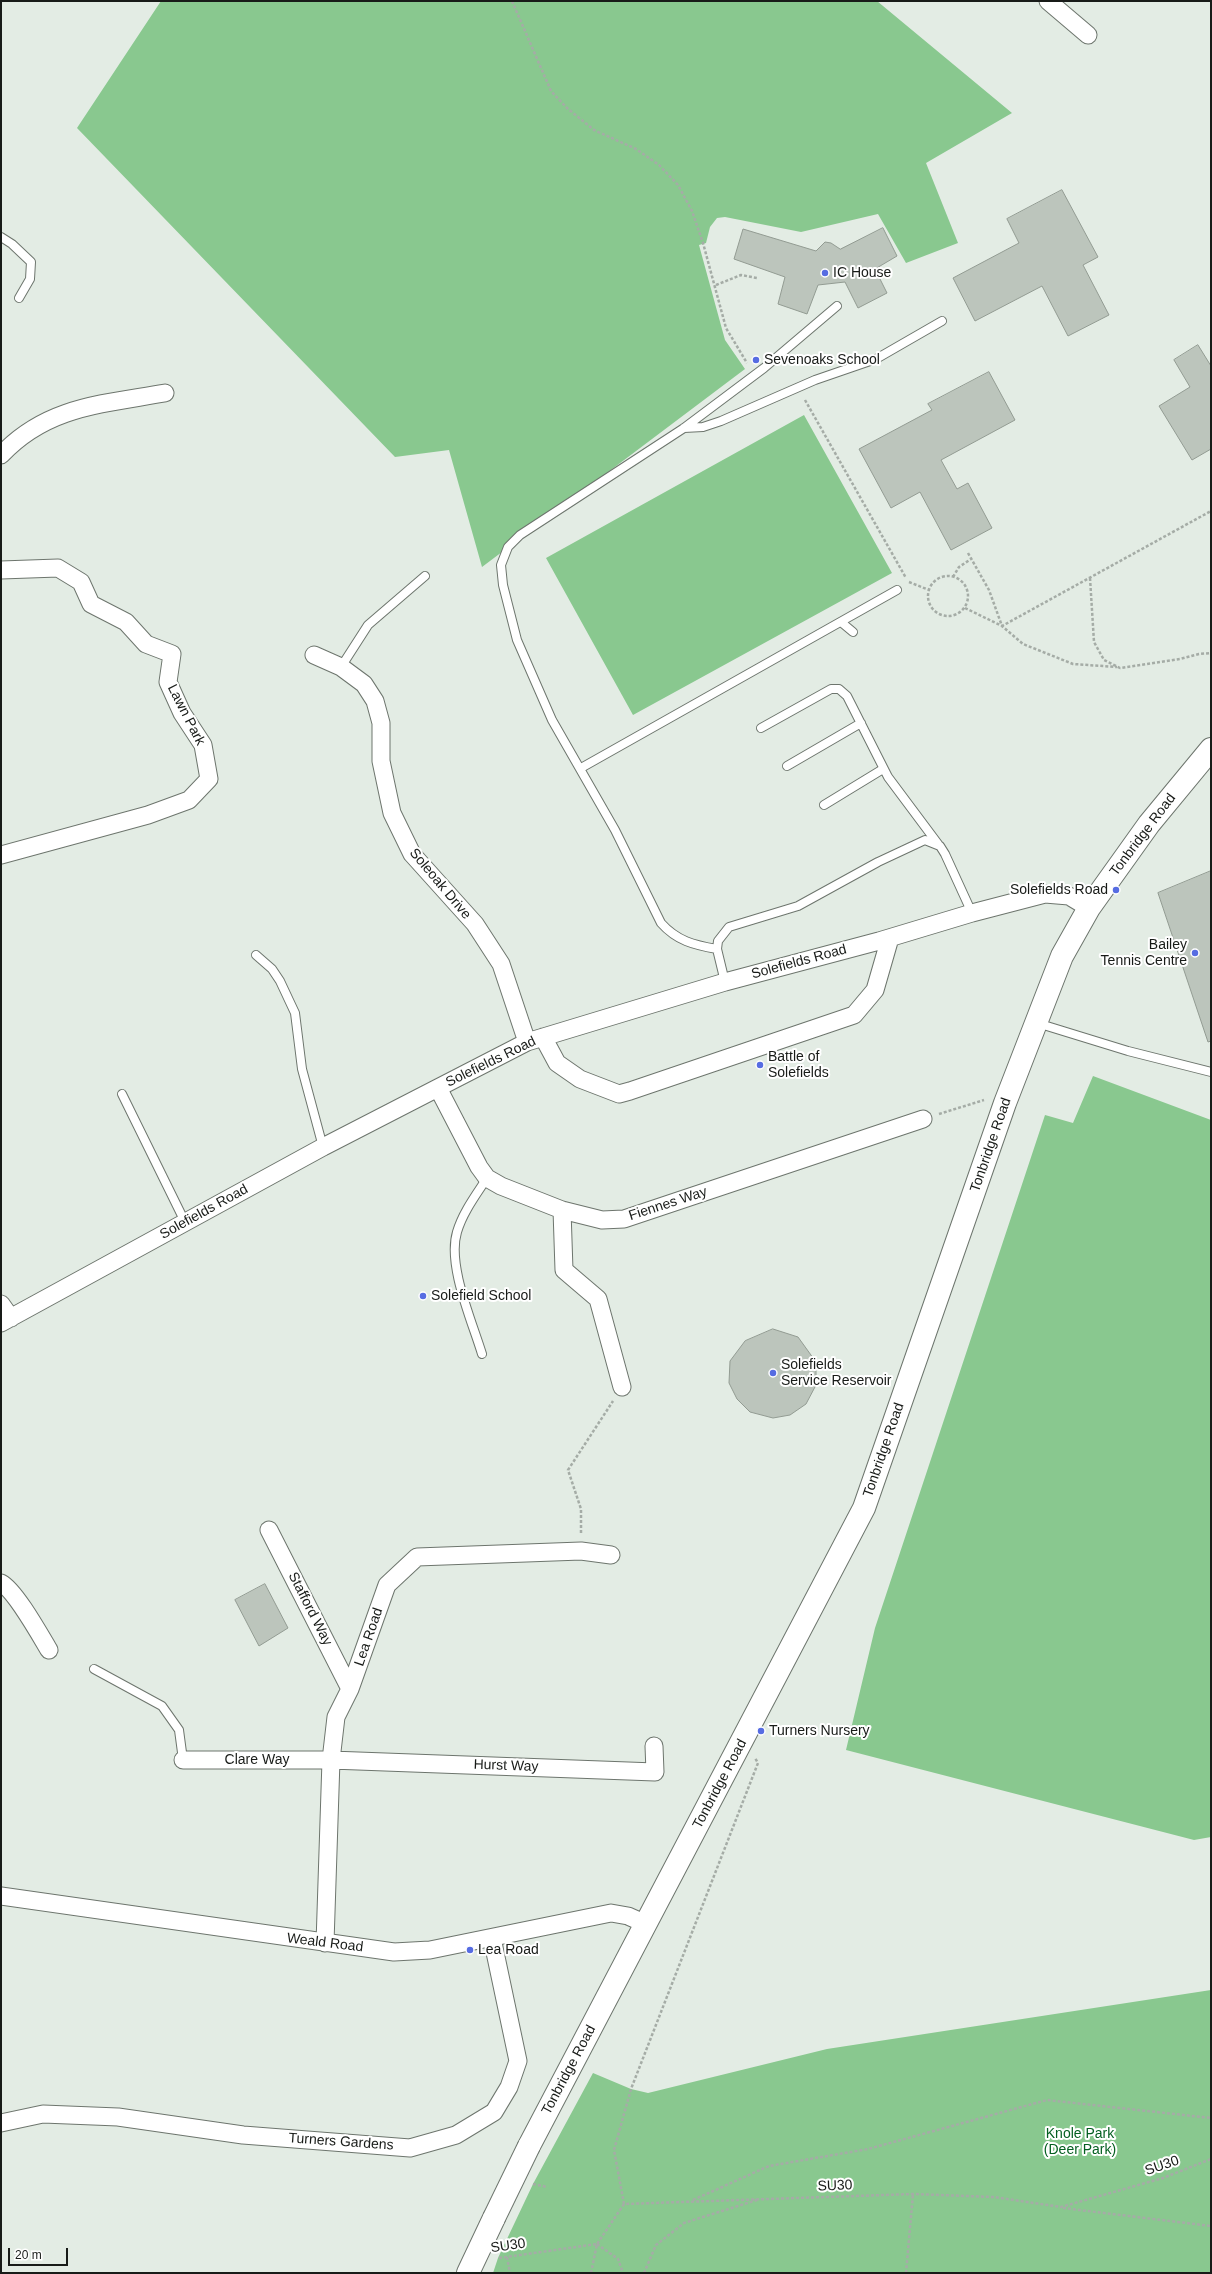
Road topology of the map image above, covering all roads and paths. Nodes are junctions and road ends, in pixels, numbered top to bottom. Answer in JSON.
{"nodes":[{"id":1,"x":512,"y":1,"type":"edge"},
{"id":2,"x":1048,"y":1,"type":"edge"},
{"id":3,"x":1088,"y":35,"type":"dead end"},
{"id":4,"x":1,"y":237,"type":"edge"},
{"id":5,"x":757,"y":278,"type":"dead end"},
{"id":6,"x":716,"y":285,"type":"junction"},
{"id":7,"x":19,"y":298,"type":"dead end"},
{"id":8,"x":837,"y":306,"type":"dead end"},
{"id":9,"x":942,"y":321,"type":"dead end"},
{"id":10,"x":750,"y":368,"type":"dead end"},
{"id":11,"x":165,"y":393,"type":"dead end"},
{"id":12,"x":806,"y":401,"type":"dead end"},
{"id":13,"x":684,"y":428,"type":"junction"},
{"id":14,"x":1,"y":455,"type":"edge"},
{"id":15,"x":1211,"y":511,"type":"edge"},
{"id":16,"x":968,"y":553,"type":"dead end"},
{"id":17,"x":970,"y":559,"type":"junction"},
{"id":18,"x":1,"y":570,"type":"edge"},
{"id":19,"x":425,"y":576,"type":"dead end"},
{"id":20,"x":953,"y":577,"type":"junction"},
{"id":21,"x":1090,"y":578,"type":"junction"},
{"id":22,"x":897,"y":590,"type":"dead end"},
{"id":23,"x":929,"y":590,"type":"junction"},
{"id":24,"x":965,"y":608,"type":"junction"},
{"id":25,"x":841,"y":622,"type":"junction"},
{"id":26,"x":1002,"y":626,"type":"junction"},
{"id":27,"x":853,"y":632,"type":"dead end"},
{"id":28,"x":1211,"y":654,"type":"edge"},
{"id":29,"x":314,"y":655,"type":"dead end"},
{"id":30,"x":341,"y":667,"type":"junction"},
{"id":31,"x":1120,"y":668,"type":"junction"},
{"id":32,"x":861,"y":723,"type":"junction"},
{"id":33,"x":761,"y":728,"type":"dead end"},
{"id":34,"x":1211,"y":748,"type":"edge"},
{"id":35,"x":787,"y":766,"type":"dead end"},
{"id":36,"x":581,"y":768,"type":"junction"},
{"id":37,"x":883,"y":769,"type":"junction"},
{"id":38,"x":824,"y":805,"type":"dead end"},
{"id":39,"x":940,"y":846,"type":"junction"},
{"id":40,"x":1,"y":855,"type":"edge"},
{"id":41,"x":1089,"y":908,"type":"junction"},
{"id":42,"x":972,"y":913,"type":"junction"},
{"id":43,"x":890,"y":938,"type":"junction"},
{"id":44,"x":717,"y":949,"type":"junction"},
{"id":45,"x":256,"y":955,"type":"dead end"},
{"id":46,"x":725,"y":982,"type":"junction"},
{"id":47,"x":1036,"y":1023,"type":"junction"},
{"id":48,"x":535,"y":1040,"type":"junction"},
{"id":49,"x":1211,"y":1072,"type":"edge"},
{"id":50,"x":438,"y":1088,"type":"junction"},
{"id":51,"x":122,"y":1094,"type":"dead end"},
{"id":52,"x":1005,"y":1103,"type":"junction"},
{"id":53,"x":923,"y":1119,"type":"joint"},
{"id":54,"x":323,"y":1147,"type":"junction"},
{"id":55,"x":487,"y":1178,"type":"junction"},
{"id":56,"x":562,"y":1210,"type":"junction"},
{"id":57,"x":185,"y":1222,"type":"junction"},
{"id":58,"x":4,"y":1315,"type":"edge"},
{"id":59,"x":482,"y":1354,"type":"dead end"},
{"id":60,"x":622,"y":1387,"type":"joint"},
{"id":61,"x":269,"y":1530,"type":"dead end"},
{"id":62,"x":581,"y":1551,"type":"junction"},
{"id":63,"x":611,"y":1555,"type":"dead end"},
{"id":64,"x":1,"y":1583,"type":"edge"},
{"id":65,"x":49,"y":1650,"type":"dead end"},
{"id":66,"x":94,"y":1669,"type":"dead end"},
{"id":67,"x":350,"y":1689,"type":"junction"},
{"id":68,"x":743,"y":1741,"type":"junction"},
{"id":69,"x":654,"y":1746,"type":"dead end"},
{"id":70,"x":183,"y":1760,"type":"joint"},
{"id":71,"x":331,"y":1760,"type":"junction"},
{"id":72,"x":1,"y":1896,"type":"edge"},
{"id":73,"x":646,"y":1924,"type":"junction"},
{"id":74,"x":492,"y":1938,"type":"junction"},
{"id":75,"x":325,"y":1943,"type":"junction"},
{"id":76,"x":1211,"y":2118,"type":"edge"},
{"id":77,"x":1,"y":2123,"type":"edge"},
{"id":78,"x":1211,"y":2159,"type":"edge"},
{"id":79,"x":533,"y":2184,"type":"dead end"},
{"id":80,"x":547,"y":2187,"type":"dead end"},
{"id":81,"x":913,"y":2194,"type":"junction"},
{"id":82,"x":762,"y":2199,"type":"junction"},
{"id":83,"x":691,"y":2201,"type":"junction"},
{"id":84,"x":624,"y":2204,"type":"junction"},
{"id":85,"x":1061,"y":2207,"type":"junction"},
{"id":86,"x":1211,"y":2226,"type":"edge"},
{"id":87,"x":597,"y":2244,"type":"junction"},
{"id":88,"x":507,"y":2257,"type":"junction"},
{"id":89,"x":470,"y":2267,"type":"edge"},
{"id":90,"x":510,"y":2273,"type":"edge"},
{"id":91,"x":591,"y":2273,"type":"edge"},
{"id":92,"x":623,"y":2273,"type":"edge"},
{"id":93,"x":644,"y":2273,"type":"edge"},
{"id":94,"x":906,"y":2273,"type":"edge"}],
"edges":[{"from":1,"to":6,"type":"path"},
{"from":2,"to":3,"type":"street"},
{"from":4,"to":7,"type":"lane"},
{"from":5,"to":6,"type":"path"},
{"from":6,"to":10,"type":"path"},
{"from":8,"to":13,"type":"lane"},
{"from":9,"to":13,"type":"lane"},
{"from":11,"to":14,"type":"street"},
{"from":12,"to":23,"type":"path"},
{"from":13,"to":36,"type":"lane"},
{"from":15,"to":21,"type":"path"},
{"from":16,"to":17,"type":"path"},
{"from":17,"to":20,"type":"path"},
{"from":17,"to":26,"type":"path"},
{"from":18,"to":40,"type":"street","name":"Lawn Park"},
{"from":19,"to":30,"type":"lane"},
{"from":20,"to":23,"type":"path"},
{"from":20,"to":24,"type":"path"},
{"from":21,"to":26,"type":"path"},
{"from":21,"to":31,"type":"path"},
{"from":22,"to":25,"type":"lane"},
{"from":23,"to":24,"type":"path"},
{"from":24,"to":26,"type":"path"},
{"from":25,"to":27,"type":"lane"},
{"from":25,"to":36,"type":"lane"},
{"from":26,"to":31,"type":"path"},
{"from":28,"to":31,"type":"path"},
{"from":29,"to":30,"type":"street","name":"Soleoak Drive"},
{"from":30,"to":48,"type":"street","name":"Soleoak Drive"},
{"from":32,"to":33,"type":"lane"},
{"from":32,"to":35,"type":"lane"},
{"from":32,"to":37,"type":"lane"},
{"from":34,"to":41,"type":"main road","name":"Tonbridge Road"},
{"from":36,"to":44,"type":"lane"},
{"from":37,"to":38,"type":"lane"},
{"from":37,"to":39,"type":"lane"},
{"from":39,"to":42,"type":"lane"},
{"from":39,"to":44,"type":"lane"},
{"from":41,"to":42,"type":"street","name":"Solefields Road"},
{"from":41,"to":47,"type":"main road","name":"Tonbridge Road"},
{"from":42,"to":43,"type":"street","name":"Solefields Road"},
{"from":43,"to":46,"type":"street","name":"Solefields Road"},
{"from":43,"to":48,"type":"street","name":"Soleoak Drive"},
{"from":44,"to":46,"type":"lane"},
{"from":45,"to":54,"type":"lane"},
{"from":46,"to":48,"type":"street","name":"Solefields Road"},
{"from":47,"to":49,"type":"lane"},
{"from":47,"to":52,"type":"main road","name":"Tonbridge Road"},
{"from":48,"to":50,"type":"street","name":"Solefields Road"},
{"from":50,"to":54,"type":"street","name":"Solefields Road"},
{"from":50,"to":55,"type":"street"},
{"from":51,"to":57,"type":"lane"},
{"from":52,"to":53,"type":"path"},
{"from":52,"to":68,"type":"main road","name":"Tonbridge Road"},
{"from":53,"to":56,"type":"street","name":"Fiennes Way"},
{"from":54,"to":57,"type":"street","name":"Solefields Road"},
{"from":55,"to":56,"type":"street","name":"Fiennes Way"},
{"from":55,"to":59,"type":"lane"},
{"from":56,"to":60,"type":"street"},
{"from":57,"to":58,"type":"street","name":"Solefields Road"},
{"from":60,"to":62,"type":"path"},
{"from":61,"to":67,"type":"street","name":"Stafford Way"},
{"from":62,"to":63,"type":"street","name":"Lea Road"},
{"from":62,"to":67,"type":"street","name":"Lea Road"},
{"from":64,"to":65,"type":"street"},
{"from":66,"to":70,"type":"lane"},
{"from":67,"to":71,"type":"street","name":"Lea Road"},
{"from":68,"to":73,"type":"main road","name":"Tonbridge Road"},
{"from":68,"to":84,"type":"path"},
{"from":69,"to":71,"type":"street","name":"Hurst Way"},
{"from":70,"to":71,"type":"street","name":"Clare Way"},
{"from":71,"to":75,"type":"street","name":"Lea Road"},
{"from":72,"to":75,"type":"street","name":"Weald Road"},
{"from":73,"to":74,"type":"street","name":"Weald Road"},
{"from":73,"to":89,"type":"main road","name":"Tonbridge Road","bridge":true},
{"from":74,"to":75,"type":"street","name":"Weald Road"},
{"from":74,"to":77,"type":"street","name":"Turners Gardens"},
{"from":76,"to":83,"type":"path"},
{"from":78,"to":85,"type":"path","name":"SU30"},
{"from":79,"to":80,"type":"path"},
{"from":81,"to":82,"type":"path","name":"SU30"},
{"from":81,"to":85,"type":"path","name":"SU30"},
{"from":81,"to":94,"type":"path"},
{"from":82,"to":83,"type":"path","name":"SU30"},
{"from":82,"to":93,"type":"path"},
{"from":83,"to":84,"type":"path","name":"SU30"},
{"from":84,"to":87,"type":"path"},
{"from":85,"to":86,"type":"path"},
{"from":87,"to":88,"type":"path","name":"SU30"},
{"from":87,"to":91,"type":"path"},
{"from":87,"to":92,"type":"path"},
{"from":88,"to":89,"type":"path","name":"SU30"},
{"from":88,"to":90,"type":"path"}]}
